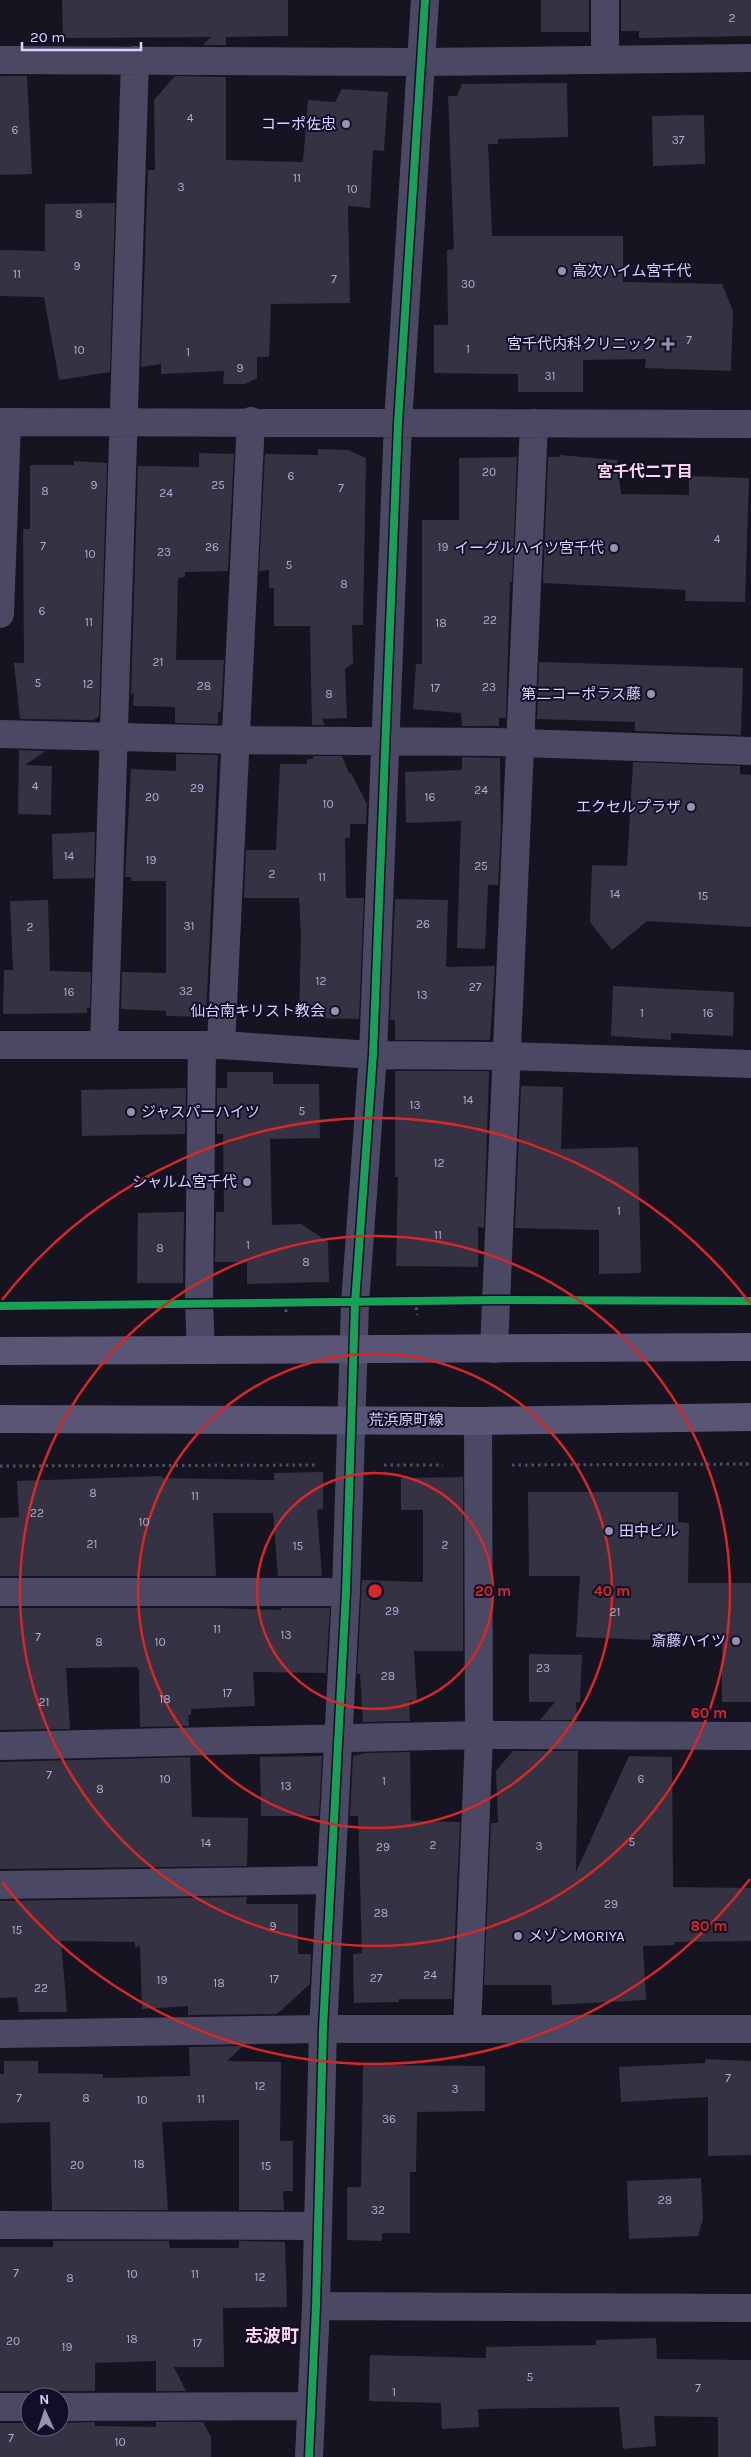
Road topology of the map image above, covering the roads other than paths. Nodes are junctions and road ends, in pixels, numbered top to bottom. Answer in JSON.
{"nodes":[{"id":1,"x":425,"y":0,"type":"edge"},
{"id":2,"x":605,"y":0,"type":"edge"},
{"id":3,"x":751,"y":58,"type":"edge"},
{"id":4,"x":0,"y":60,"type":"edge"},
{"id":5,"x":135,"y":60,"type":"junction"},
{"id":6,"x":605,"y":60,"type":"junction"},
{"id":7,"x":421,"y":62,"type":"junction"},
{"id":8,"x":124,"y":421,"type":"junction"},
{"id":9,"x":250,"y":421,"type":"junction"},
{"id":10,"x":4,"y":422,"type":"edge"},
{"id":11,"x":398,"y":423,"type":"junction"},
{"id":12,"x":534,"y":423,"type":"junction"},
{"id":13,"x":751,"y":424,"type":"edge"},
{"id":14,"x":0,"y":614,"type":"edge"},
{"id":15,"x":0,"y":734,"type":"edge"},
{"id":16,"x":114,"y":736,"type":"junction"},
{"id":17,"x":237,"y":740,"type":"junction"},
{"id":18,"x":386,"y":741,"type":"junction"},
{"id":19,"x":521,"y":743,"type":"junction"},
{"id":20,"x":751,"y":751,"type":"edge"},
{"id":21,"x":0,"y":1045,"type":"edge"},
{"id":22,"x":104,"y":1045,"type":"junction"},
{"id":23,"x":211,"y":1045,"type":"junction"},
{"id":24,"x":373,"y":1055,"type":"junction"},
{"id":25,"x":507,"y":1056,"type":"junction"},
{"id":26,"x":751,"y":1064,"type":"edge"},
{"id":27,"x":751,"y":1348,"type":"edge"},
{"id":28,"x":494,"y":1349,"type":"junction"},
{"id":29,"x":201,"y":1350,"type":"junction"},
{"id":30,"x":353,"y":1350,"type":"junction"},
{"id":31,"x":0,"y":1351,"type":"edge"},
{"id":32,"x":751,"y":1417,"type":"edge"},
{"id":33,"x":0,"y":1419,"type":"edge"},
{"id":34,"x":352,"y":1420,"type":"junction"},
{"id":35,"x":478,"y":1420,"type":"junction"},
{"id":36,"x":0,"y":1592,"type":"edge"},
{"id":37,"x":346,"y":1592,"type":"junction"},
{"id":38,"x":479,"y":1735,"type":"junction"},
{"id":39,"x":751,"y":1736,"type":"edge"},
{"id":40,"x":338,"y":1740,"type":"junction"},
{"id":41,"x":0,"y":1746,"type":"edge"},
{"id":42,"x":331,"y":1880,"type":"junction"},
{"id":43,"x":0,"y":1885,"type":"edge"},
{"id":44,"x":323,"y":2029,"type":"junction"},
{"id":45,"x":467,"y":2029,"type":"junction"},
{"id":46,"x":751,"y":2029,"type":"edge"},
{"id":47,"x":0,"y":2034,"type":"edge"},
{"id":48,"x":0,"y":2225,"type":"edge"},
{"id":49,"x":318,"y":2226,"type":"junction"},
{"id":50,"x":316,"y":2306,"type":"junction"},
{"id":51,"x":751,"y":2308,"type":"edge"},
{"id":52,"x":311,"y":2406,"type":"junction"},
{"id":53,"x":0,"y":2407,"type":"edge"},
{"id":54,"x":20,"y":2407,"type":"edge"},
{"id":55,"x":70,"y":2407,"type":"edge"},
{"id":56,"x":309,"y":2457,"type":"edge"}],
"edges":[{"from":1,"to":7,"type":"street"},
{"from":2,"to":6,"type":"street"},
{"from":3,"to":6,"type":"street"},
{"from":4,"to":5,"type":"street"},
{"from":5,"to":7,"type":"street"},
{"from":5,"to":8,"type":"street"},
{"from":6,"to":7,"type":"street"},
{"from":7,"to":11,"type":"street"},
{"from":8,"to":9,"type":"street"},
{"from":8,"to":10,"type":"street"},
{"from":8,"to":16,"type":"street"},
{"from":9,"to":11,"type":"street"},
{"from":9,"to":17,"type":"street"},
{"from":10,"to":14,"type":"street"},
{"from":11,"to":12,"type":"street"},
{"from":11,"to":18,"type":"street"},
{"from":12,"to":13,"type":"street"},
{"from":12,"to":19,"type":"street"},
{"from":15,"to":16,"type":"street"},
{"from":16,"to":17,"type":"street"},
{"from":16,"to":22,"type":"street"},
{"from":17,"to":18,"type":"street"},
{"from":17,"to":23,"type":"street"},
{"from":18,"to":19,"type":"street"},
{"from":18,"to":24,"type":"street"},
{"from":19,"to":20,"type":"street"},
{"from":19,"to":25,"type":"street"},
{"from":21,"to":22,"type":"street"},
{"from":22,"to":23,"type":"street"},
{"from":23,"to":24,"type":"street"},
{"from":23,"to":29,"type":"street"},
{"from":24,"to":25,"type":"street"},
{"from":24,"to":30,"type":"street"},
{"from":25,"to":26,"type":"street"},
{"from":25,"to":28,"type":"street"},
{"from":27,"to":28,"type":"main road"},
{"from":28,"to":30,"type":"main road"},
{"from":29,"to":30,"type":"main road"},
{"from":29,"to":31,"type":"main road"},
{"from":30,"to":34,"type":"street"},
{"from":32,"to":35,"type":"main road","name":"荒浜原町線"},
{"from":33,"to":34,"type":"main road","name":"荒浜原町線"},
{"from":34,"to":35,"type":"main road","name":"荒浜原町線"},
{"from":34,"to":37,"type":"street"},
{"from":35,"to":38,"type":"street"},
{"from":36,"to":37,"type":"street"},
{"from":37,"to":40,"type":"street"},
{"from":38,"to":39,"type":"street"},
{"from":38,"to":40,"type":"street"},
{"from":38,"to":45,"type":"street"},
{"from":40,"to":41,"type":"street"},
{"from":40,"to":42,"type":"street"},
{"from":42,"to":43,"type":"street"},
{"from":42,"to":44,"type":"street"},
{"from":44,"to":45,"type":"street"},
{"from":44,"to":47,"type":"street"},
{"from":44,"to":49,"type":"street"},
{"from":45,"to":46,"type":"street"},
{"from":48,"to":49,"type":"street"},
{"from":49,"to":50,"type":"street"},
{"from":50,"to":51,"type":"street"},
{"from":50,"to":52,"type":"street"},
{"from":52,"to":55,"type":"street"},
{"from":52,"to":56,"type":"street"},
{"from":53,"to":54,"type":"street"}]}
